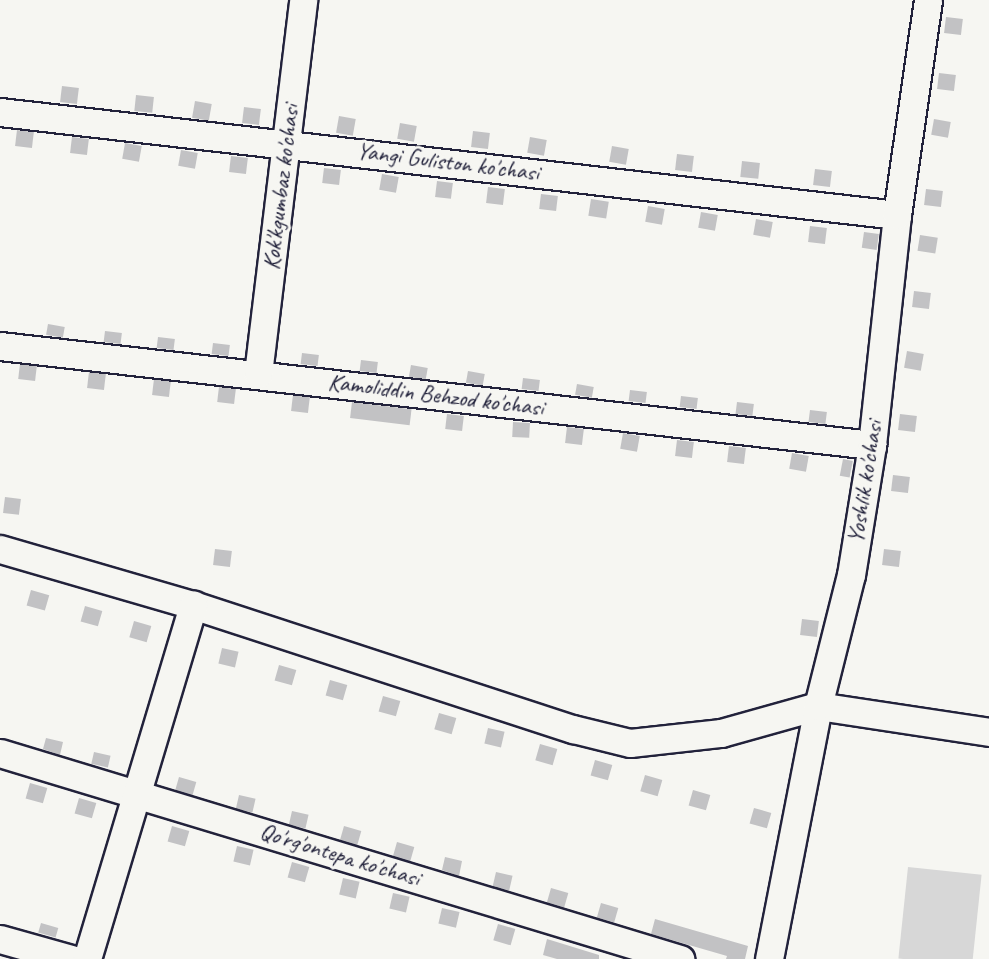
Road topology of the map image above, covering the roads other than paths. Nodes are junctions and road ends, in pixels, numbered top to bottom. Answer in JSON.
{"nodes":[{"id":1,"x":303,"y":0,"type":"edge"},
{"id":2,"x":928,"y":0,"type":"edge"},
{"id":3,"x":0,"y":112,"type":"edge"},
{"id":4,"x":286,"y":143,"type":"junction"},
{"id":5,"x":897,"y":215,"type":"junction"},
{"id":6,"x":0,"y":346,"type":"edge"},
{"id":7,"x":258,"y":374,"type":"junction"},
{"id":8,"x":872,"y":445,"type":"junction"},
{"id":9,"x":0,"y":549,"type":"edge"},
{"id":10,"x":193,"y":605,"type":"junction"},
{"id":11,"x":818,"y":706,"type":"junction"},
{"id":12,"x":989,"y":732,"type":"edge"},
{"id":13,"x":0,"y":753,"type":"edge"},
{"id":14,"x":136,"y":793,"type":"junction"},
{"id":15,"x":0,"y":939,"type":"edge"},
{"id":16,"x":71,"y":959,"type":"edge"},
{"id":17,"x":87,"y":959,"type":"edge"},
{"id":18,"x":680,"y":959,"type":"edge"},
{"id":19,"x":769,"y":959,"type":"edge"}],
"edges":[{"from":1,"to":4,"type":"street","name":"Kok'kgumbaz ko'chasi"},
{"from":2,"to":5,"type":"street","name":"Yoshlik ko'chasi"},
{"from":3,"to":4,"type":"street","name":"Yangi Guliston ko'chasi"},
{"from":4,"to":5,"type":"street","name":"Yangi Guliston ko'chasi"},
{"from":4,"to":7,"type":"street","name":"Kok'kgumbaz ko'chasi"},
{"from":5,"to":8,"type":"street","name":"Yoshlik ko'chasi"},
{"from":6,"to":7,"type":"street","name":"Kamoliddin Behzod ko'chasi"},
{"from":7,"to":8,"type":"street","name":"Kamoliddin Behzod ko'chasi"},
{"from":8,"to":11,"type":"street","name":"Yoshlik ko'chasi"},
{"from":9,"to":10,"type":"street"},
{"from":10,"to":11,"type":"street"},
{"from":10,"to":14,"type":"street"},
{"from":11,"to":12,"type":"street"},
{"from":11,"to":19,"type":"street","name":"Yoshlik ko'chasi"},
{"from":13,"to":14,"type":"street","name":"Qo'rg'ontepa ko'chasi"},
{"from":14,"to":17,"type":"street"},
{"from":14,"to":18,"type":"street","name":"Qo'rg'ontepa ko'chasi"},
{"from":15,"to":16,"type":"street"}]}
